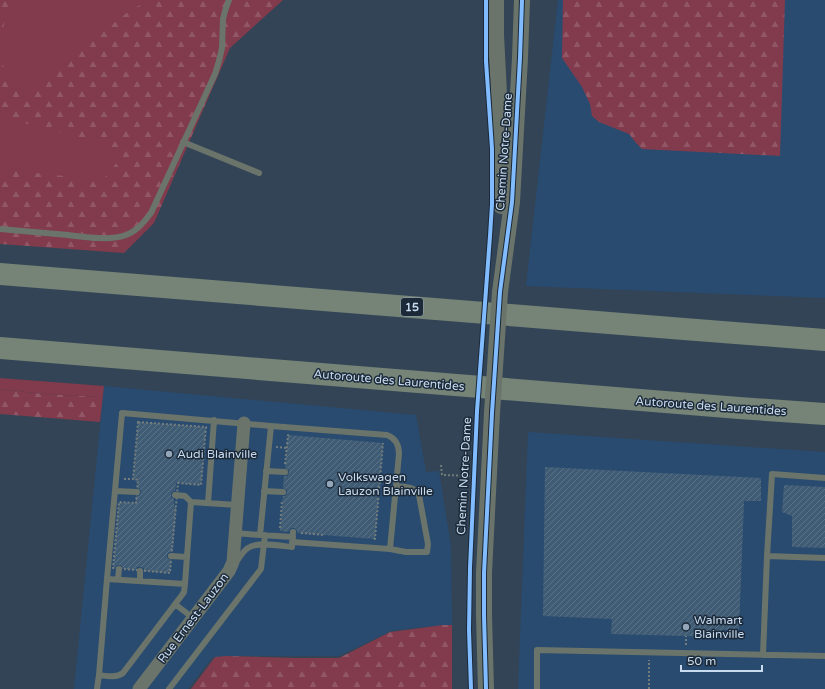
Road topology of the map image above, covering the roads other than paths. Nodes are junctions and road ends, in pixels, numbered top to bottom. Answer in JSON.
{"nodes":[{"id":1,"x":230,"y":0,"type":"edge"},
{"id":2,"x":496,"y":0,"type":"edge"},
{"id":3,"x":522,"y":0,"type":"edge"},
{"id":4,"x":183,"y":142,"type":"junction"},
{"id":5,"x":259,"y":173,"type":"dead end"},
{"id":6,"x":0,"y":229,"type":"edge"},
{"id":7,"x":0,"y":274,"type":"edge"},
{"id":8,"x":500,"y":292,"type":"junction"},
{"id":9,"x":825,"y":340,"type":"edge"},
{"id":10,"x":0,"y":348,"type":"edge"},
{"id":11,"x":825,"y":414,"type":"edge"},
{"id":12,"x":214,"y":420,"type":"junction"},
{"id":13,"x":244,"y":423,"type":"junction"},
{"id":14,"x":271,"y":426,"type":"junction"},
{"id":15,"x":266,"y":471,"type":"junction"},
{"id":16,"x":285,"y":472,"type":"road end"},
{"id":17,"x":825,"y":478,"type":"edge"},
{"id":18,"x":396,"y":486,"type":"junction"},
{"id":19,"x":115,"y":491,"type":"junction"},
{"id":20,"x":264,"y":491,"type":"junction"},
{"id":21,"x":137,"y":492,"type":"dead end"},
{"id":22,"x":283,"y":492,"type":"road end"},
{"id":23,"x":175,"y":495,"type":"dead end"},
{"id":24,"x":192,"y":502,"type":"junction"},
{"id":25,"x":208,"y":503,"type":"junction"},
{"id":26,"x":237,"y":505,"type":"junction"},
{"id":27,"x":235,"y":534,"type":"junction"},
{"id":28,"x":262,"y":535,"type":"junction"},
{"id":29,"x":293,"y":540,"type":"junction"},
{"id":30,"x":264,"y":544,"type":"junction"},
{"id":31,"x":390,"y":549,"type":"junction"},
{"id":32,"x":171,"y":556,"type":"dead end"},
{"id":33,"x":766,"y":556,"type":"junction"},
{"id":34,"x":187,"y":557,"type":"junction"},
{"id":35,"x":825,"y":558,"type":"edge"},
{"id":36,"x":119,"y":569,"type":"road end"},
{"id":37,"x":140,"y":571,"type":"road end"},
{"id":38,"x":229,"y":571,"type":"junction"},
{"id":39,"x":107,"y":579,"type":"junction"},
{"id":40,"x":118,"y":579,"type":"junction"},
{"id":41,"x":140,"y":581,"type":"junction"},
{"id":42,"x":185,"y":584,"type":"junction"},
{"id":43,"x":175,"y":604,"type":"junction"},
{"id":44,"x":192,"y":618,"type":"junction"},
{"id":45,"x":763,"y":655,"type":"junction"},
{"id":46,"x":825,"y":656,"type":"edge"},
{"id":47,"x":99,"y":675,"type":"junction"},
{"id":48,"x":98,"y":689,"type":"edge"},
{"id":49,"x":139,"y":689,"type":"edge"},
{"id":50,"x":170,"y":689,"type":"edge"},
{"id":51,"x":486,"y":689,"type":"edge"},
{"id":52,"x":537,"y":689,"type":"edge"}],
"edges":[{"from":1,"to":4,"type":"lane"},
{"from":2,"to":8,"type":"street","name":"Chemin Notre-Dame"},
{"from":3,"to":8,"type":"street","name":"Chemin Notre-Dame"},
{"from":4,"to":5,"type":"lane"},
{"from":4,"to":6,"type":"lane"},
{"from":7,"to":9,"type":"highway","number":"15"},
{"from":8,"to":51,"type":"street","name":"Chemin Notre-Dame","bridge":true},
{"from":10,"to":11,"type":"highway","name":"Autoroute des Laurentides"},
{"from":12,"to":13,"type":"lane"},
{"from":12,"to":19,"type":"lane"},
{"from":12,"to":25,"type":"lane"},
{"from":13,"to":14,"type":"lane"},
{"from":13,"to":26,"type":"street","name":"Rue Ernest-Lauzon"},
{"from":14,"to":15,"type":"lane"},
{"from":14,"to":18,"type":"lane"},
{"from":15,"to":16,"type":"lane"},
{"from":15,"to":20,"type":"lane"},
{"from":17,"to":33,"type":"lane"},
{"from":18,"to":31,"type":"lane"},
{"from":18,"to":31,"type":"lane"},
{"from":19,"to":21,"type":"lane"},
{"from":19,"to":39,"type":"lane"},
{"from":20,"to":22,"type":"lane"},
{"from":20,"to":28,"type":"lane"},
{"from":23,"to":24,"type":"lane"},
{"from":24,"to":25,"type":"lane"},
{"from":24,"to":34,"type":"lane"},
{"from":25,"to":26,"type":"lane"},
{"from":26,"to":27,"type":"street","name":"Rue Ernest-Lauzon"},
{"from":27,"to":28,"type":"lane"},
{"from":27,"to":38,"type":"street","name":"Rue Ernest-Lauzon"},
{"from":28,"to":29,"type":"lane"},
{"from":28,"to":30,"type":"lane"},
{"from":29,"to":30,"type":"lane"},
{"from":29,"to":31,"type":"lane"},
{"from":30,"to":38,"type":"lane"},
{"from":30,"to":50,"type":"lane"},
{"from":32,"to":34,"type":"lane"},
{"from":33,"to":35,"type":"lane"},
{"from":33,"to":45,"type":"lane"},
{"from":34,"to":42,"type":"lane"},
{"from":36,"to":40,"type":"lane"},
{"from":37,"to":41,"type":"lane"},
{"from":38,"to":44,"type":"street","name":"Rue Ernest-Lauzon"},
{"from":39,"to":40,"type":"lane"},
{"from":39,"to":47,"type":"lane"},
{"from":40,"to":41,"type":"lane"},
{"from":41,"to":42,"type":"lane"},
{"from":42,"to":43,"type":"lane"},
{"from":43,"to":44,"type":"lane"},
{"from":43,"to":47,"type":"lane"},
{"from":44,"to":49,"type":"street","name":"Rue Ernest-Lauzon"},
{"from":45,"to":46,"type":"lane"},
{"from":45,"to":52,"type":"lane"},
{"from":47,"to":48,"type":"lane"}]}
